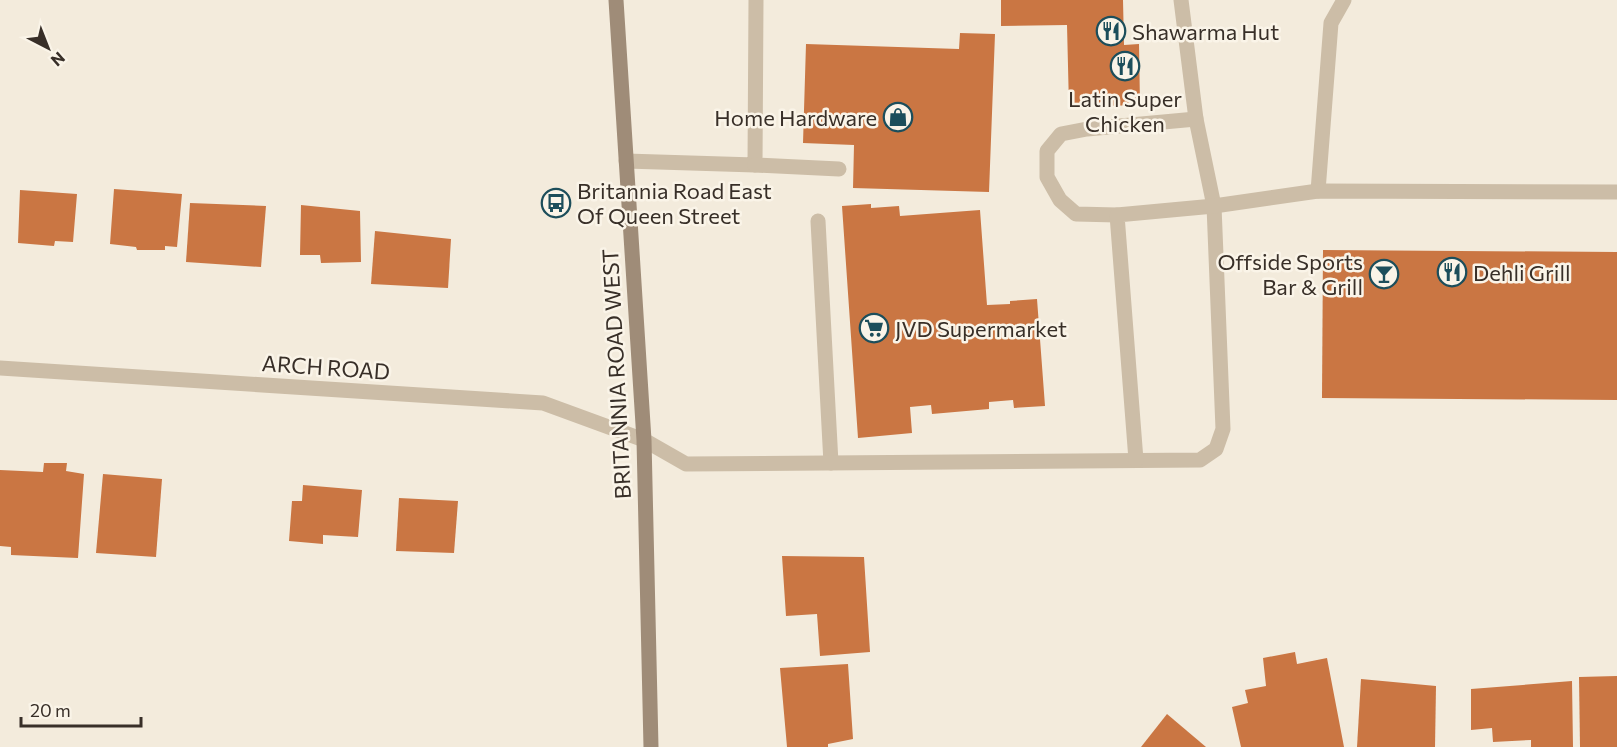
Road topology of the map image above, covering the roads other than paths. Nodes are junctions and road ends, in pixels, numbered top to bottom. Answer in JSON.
{"nodes":[{"id":1,"x":616,"y":0,"type":"edge"},
{"id":2,"x":756,"y":0,"type":"edge"},
{"id":3,"x":1181,"y":0,"type":"edge"},
{"id":4,"x":1344,"y":0,"type":"edge"},
{"id":5,"x":1196,"y":119,"type":"junction"},
{"id":6,"x":626,"y":161,"type":"junction"},
{"id":7,"x":755,"y":165,"type":"junction"},
{"id":8,"x":839,"y":169,"type":"dead end"},
{"id":9,"x":1318,"y":192,"type":"junction"},
{"id":10,"x":1617,"y":192,"type":"edge"},
{"id":11,"x":1214,"y":206,"type":"junction"},
{"id":12,"x":1117,"y":215,"type":"junction"},
{"id":13,"x":818,"y":221,"type":"dead end"},
{"id":14,"x":0,"y":368,"type":"edge"},
{"id":15,"x":644,"y":440,"type":"junction"},
{"id":16,"x":1136,"y":460,"type":"junction"},
{"id":17,"x":831,"y":463,"type":"junction"},
{"id":18,"x":651,"y":747,"type":"edge"}],
"edges":[{"from":1,"to":6,"type":"main road","name":"BRITANNIA ROAD WEST"},
{"from":2,"to":7,"type":"street"},
{"from":3,"to":5,"type":"street","name":"ARCH ROAD"},
{"from":4,"to":9,"type":"street"},
{"from":5,"to":11,"type":"street","name":"ARCH ROAD"},
{"from":5,"to":12,"type":"street"},
{"from":6,"to":7,"type":"street"},
{"from":6,"to":15,"type":"main road","name":"BRITANNIA ROAD WEST"},
{"from":7,"to":8,"type":"street"},
{"from":9,"to":10,"type":"street"},
{"from":9,"to":11,"type":"street"},
{"from":11,"to":12,"type":"street"},
{"from":11,"to":16,"type":"street","name":"ARCH ROAD"},
{"from":12,"to":16,"type":"street"},
{"from":13,"to":17,"type":"street"},
{"from":14,"to":15,"type":"street","name":"ARCH ROAD"},
{"from":15,"to":17,"type":"street","name":"ARCH ROAD"},
{"from":15,"to":18,"type":"main road","name":"BRITANNIA ROAD WEST"},
{"from":16,"to":17,"type":"street","name":"ARCH ROAD"}]}
